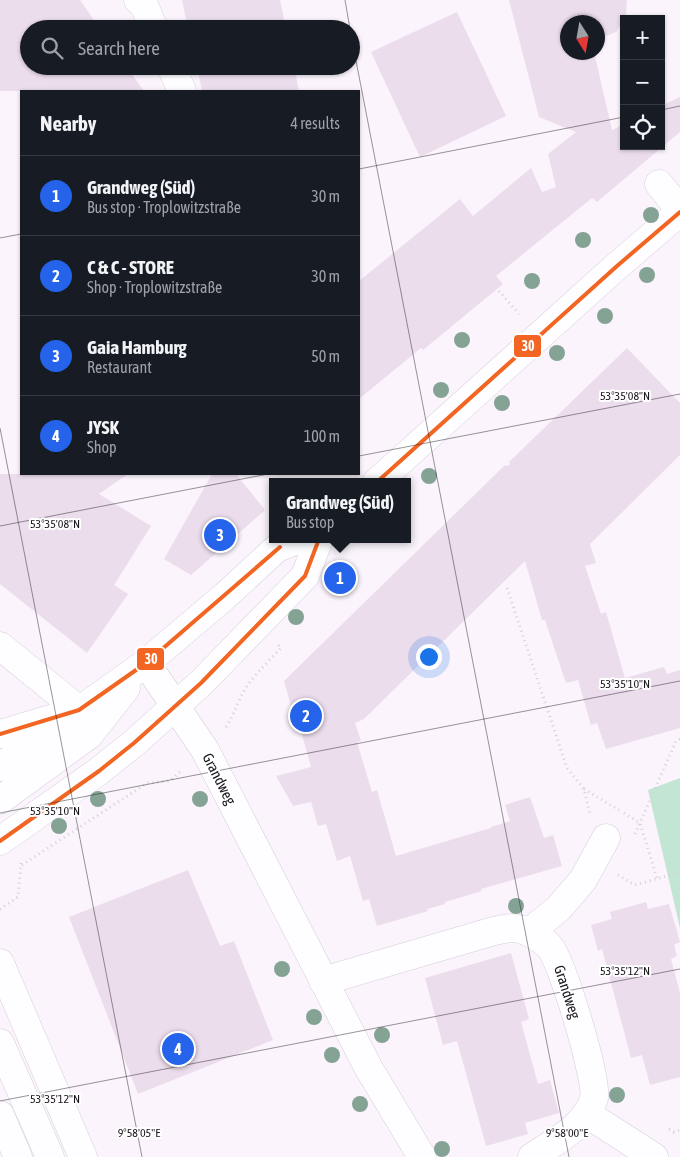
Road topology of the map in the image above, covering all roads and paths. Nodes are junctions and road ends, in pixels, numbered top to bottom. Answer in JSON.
{"nodes":[{"id":1,"x":138,"y":0,"type":"edge"},
{"id":2,"x":150,"y":20,"type":"edge"},
{"id":3,"x":175,"y":75,"type":"edge"},
{"id":4,"x":182,"y":90,"type":"edge"},
{"id":5,"x":659,"y":184,"type":"dead end"},
{"id":6,"x":680,"y":211,"type":"edge"},
{"id":7,"x":500,"y":291,"type":"dead end"},
{"id":8,"x":519,"y":314,"type":"dead end"},
{"id":9,"x":381,"y":478,"type":"edge"},
{"id":10,"x":290,"y":543,"type":"edge"},
{"id":11,"x":317,"y":543,"type":"edge"},
{"id":12,"x":507,"y":588,"type":"dead end"},
{"id":13,"x":0,"y":646,"type":"edge"},
{"id":14,"x":281,"y":648,"type":"dead end"},
{"id":15,"x":146,"y":663,"type":"junction"},
{"id":16,"x":176,"y":706,"type":"junction"},
{"id":17,"x":79,"y":710,"type":"junction"},
{"id":18,"x":0,"y":734,"type":"edge"},
{"id":19,"x":205,"y":750,"type":"junction"},
{"id":20,"x":0,"y":767,"type":"edge"},
{"id":21,"x":0,"y":800,"type":"edge"},
{"id":22,"x":590,"y":815,"type":"dead end"},
{"id":23,"x":606,"y":838,"type":"dead end"},
{"id":24,"x":0,"y":841,"type":"edge"},
{"id":25,"x":680,"y":872,"type":"edge"},
{"id":26,"x":616,"y":874,"type":"dead end"},
{"id":27,"x":0,"y":909,"type":"edge"},
{"id":28,"x":529,"y":932,"type":"junction"},
{"id":29,"x":0,"y":963,"type":"edge"},
{"id":30,"x":324,"y":981,"type":"junction"},
{"id":31,"x":0,"y":1043,"type":"edge"},
{"id":32,"x":0,"y":1114,"type":"edge"},
{"id":33,"x":587,"y":1114,"type":"junction"},
{"id":34,"x":18,"y":1157,"type":"edge"},
{"id":35,"x":50,"y":1157,"type":"edge"},
{"id":36,"x":83,"y":1157,"type":"edge"},
{"id":37,"x":422,"y":1157,"type":"edge"},
{"id":38,"x":532,"y":1157,"type":"edge"},
{"id":39,"x":654,"y":1157,"type":"edge"}],
"edges":[{"from":1,"to":2,"type":"street"},
{"from":3,"to":4,"type":"street"},
{"from":5,"to":6,"type":"street"},
{"from":6,"to":9,"type":"street"},
{"from":7,"to":8,"type":"path"},
{"from":10,"to":15,"type":"street"},
{"from":11,"to":16,"type":"street"},
{"from":12,"to":22,"type":"path"},
{"from":13,"to":17,"type":"street"},
{"from":14,"to":19,"type":"path"},
{"from":15,"to":16,"type":"street","name":"Grandweg"},
{"from":15,"to":17,"type":"street"},
{"from":15,"to":21,"type":"street"},
{"from":16,"to":19,"type":"street","name":"Grandweg"},
{"from":16,"to":24,"type":"street"},
{"from":17,"to":18,"type":"street"},
{"from":17,"to":20,"type":"street"},
{"from":19,"to":27,"type":"path"},
{"from":19,"to":30,"type":"street","name":"Grandweg"},
{"from":23,"to":28,"type":"street"},
{"from":25,"to":26,"type":"path"},
{"from":28,"to":30,"type":"street","name":"Grandweg"},
{"from":28,"to":33,"type":"street","name":"Grandweg"},
{"from":29,"to":36,"type":"street"},
{"from":30,"to":37,"type":"street","name":"Grandweg"},
{"from":31,"to":35,"type":"street"},
{"from":32,"to":34,"type":"street"},
{"from":33,"to":38,"type":"street"},
{"from":33,"to":39,"type":"street"}]}
